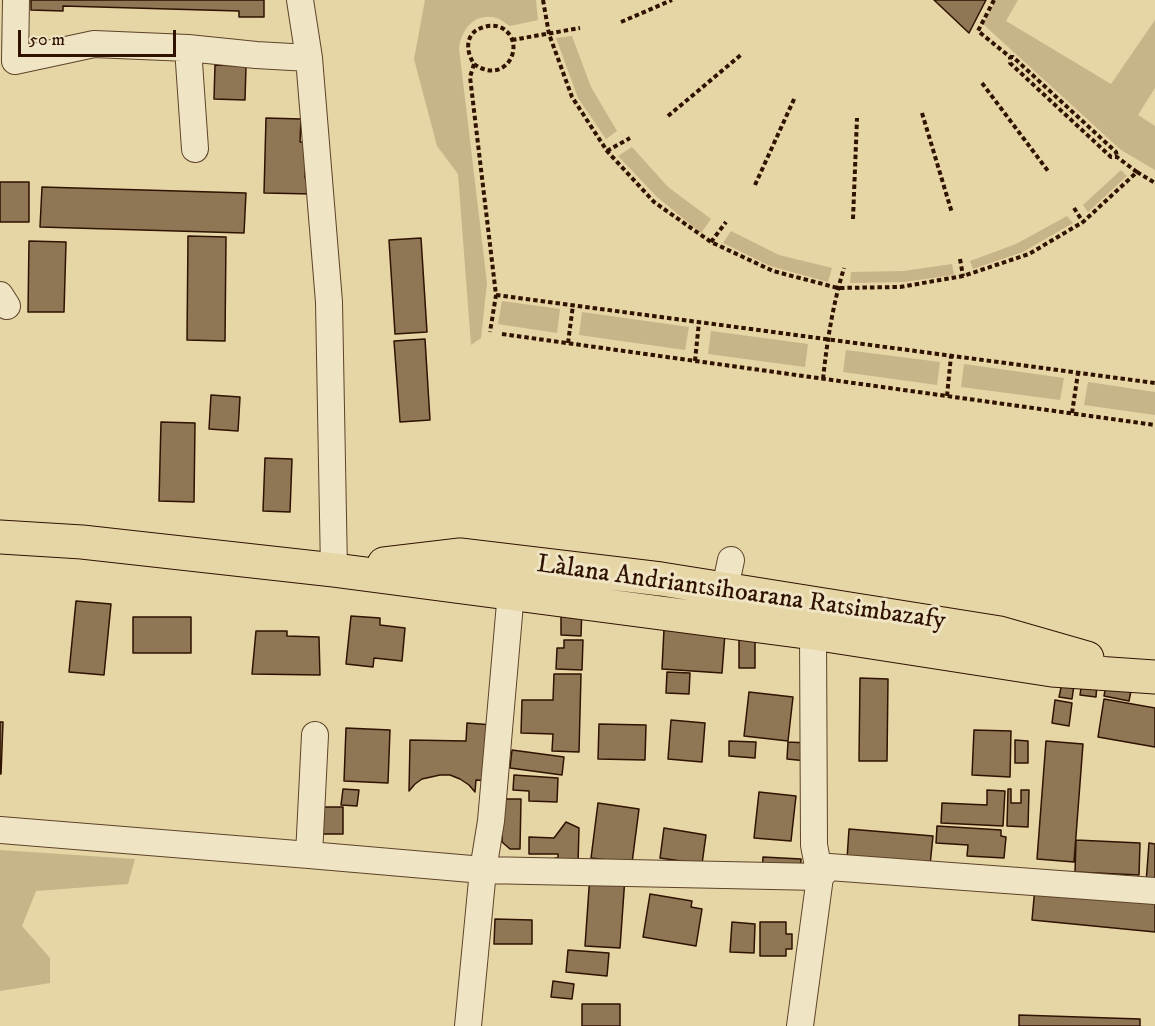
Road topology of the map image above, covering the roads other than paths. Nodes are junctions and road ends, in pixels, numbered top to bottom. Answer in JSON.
{"nodes":[{"id":1,"x":16,"y":0,"type":"edge"},
{"id":2,"x":300,"y":0,"type":"edge"},
{"id":3,"x":188,"y":48,"type":"junction"},
{"id":4,"x":309,"y":58,"type":"junction"},
{"id":5,"x":8,"y":62,"type":"edge"},
{"id":6,"x":195,"y":149,"type":"dead end"},
{"id":7,"x":0,"y":537,"type":"edge"},
{"id":8,"x":334,"y":570,"type":"junction"},
{"id":9,"x":511,"y":592,"type":"junction"},
{"id":10,"x":813,"y":633,"type":"junction"},
{"id":11,"x":1149,"y":676,"type":"edge"},
{"id":12,"x":315,"y":735,"type":"dead end"},
{"id":13,"x":0,"y":830,"type":"edge"},
{"id":14,"x":309,"y":855,"type":"junction"},
{"id":15,"x":483,"y":870,"type":"junction"},
{"id":16,"x":820,"y":877,"type":"junction"},
{"id":17,"x":1155,"y":891,"type":"edge"},
{"id":18,"x":468,"y":1026,"type":"edge"},
{"id":19,"x":800,"y":1026,"type":"edge"}],
"edges":[{"from":1,"to":5,"type":"street"},
{"from":2,"to":4,"type":"street"},
{"from":3,"to":4,"type":"street"},
{"from":3,"to":5,"type":"street"},
{"from":3,"to":6,"type":"street"},
{"from":4,"to":8,"type":"street"},
{"from":7,"to":8,"type":"main road","name":"Làlana Andriantsihoarana Ratsimbazafy"},
{"from":8,"to":9,"type":"main road","name":"Làlana Andriantsihoarana Ratsimbazafy"},
{"from":8,"to":11,"type":"main road","name":"Làlana Andriantsihoarana Ratsimbazafy"},
{"from":9,"to":10,"type":"main road","name":"Làlana Andriantsihoarana Ratsimbazafy"},
{"from":9,"to":15,"type":"street"},
{"from":10,"to":11,"type":"main road","name":"Làlana Andriantsihoarana Ratsimbazafy"},
{"from":10,"to":16,"type":"street"},
{"from":12,"to":14,"type":"street"},
{"from":13,"to":14,"type":"street"},
{"from":14,"to":15,"type":"street"},
{"from":15,"to":16,"type":"street"},
{"from":15,"to":18,"type":"street"},
{"from":16,"to":17,"type":"street"},
{"from":16,"to":19,"type":"street"}]}
